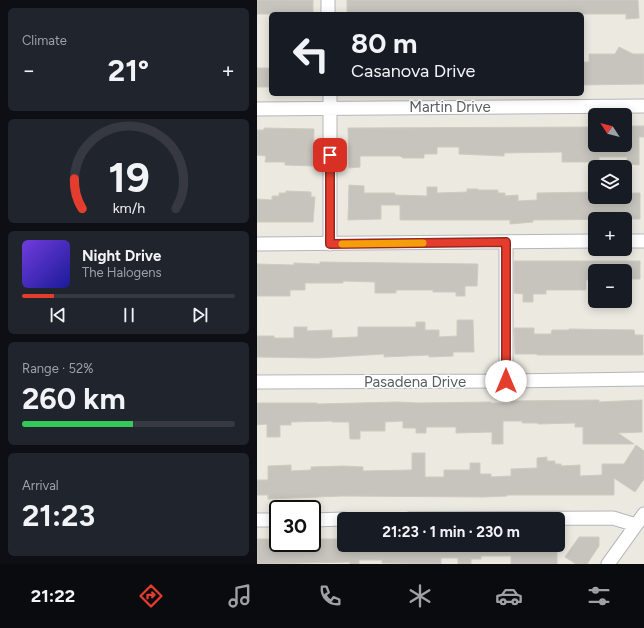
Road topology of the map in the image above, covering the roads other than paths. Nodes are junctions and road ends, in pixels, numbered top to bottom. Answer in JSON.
{"nodes":[{"id":1,"x":328,"y":0,"type":"edge"},
{"id":2,"x":328,"y":12,"type":"edge"},
{"id":3,"x":330,"y":96,"type":"edge"},
{"id":4,"x":644,"y":106,"type":"edge"},
{"id":5,"x":257,"y":108,"type":"edge"},
{"id":6,"x":330,"y":108,"type":"junction"},
{"id":7,"x":588,"y":241,"type":"edge"},
{"id":8,"x":632,"y":241,"type":"edge"},
{"id":9,"x":644,"y":241,"type":"edge"},
{"id":10,"x":506,"y":242,"type":"junction"},
{"id":11,"x":257,"y":244,"type":"edge"},
{"id":12,"x":330,"y":244,"type":"junction"},
{"id":13,"x":644,"y":379,"type":"edge"},
{"id":14,"x":506,"y":381,"type":"junction"},
{"id":15,"x":257,"y":382,"type":"edge"},
{"id":16,"x":644,"y":514,"type":"edge"},
{"id":17,"x":565,"y":518,"type":"edge"},
{"id":18,"x":337,"y":519,"type":"edge"},
{"id":19,"x":257,"y":520,"type":"edge"},
{"id":20,"x":269,"y":520,"type":"edge"},
{"id":21,"x":321,"y":520,"type":"edge"},
{"id":22,"x":636,"y":525,"type":"junction"},
{"id":23,"x":608,"y":564,"type":"edge"}],
"edges":[{"from":1,"to":2,"type":"street"},
{"from":3,"to":6,"type":"street"},
{"from":4,"to":6,"type":"street","name":"Martin Drive"},
{"from":5,"to":6,"type":"street","name":"Martin Drive"},
{"from":6,"to":12,"type":"street"},
{"from":7,"to":10,"type":"street"},
{"from":8,"to":9,"type":"street"},
{"from":10,"to":12,"type":"street"},
{"from":10,"to":14,"type":"street"},
{"from":11,"to":12,"type":"street"},
{"from":13,"to":14,"type":"street","name":"Pasadena Drive"},
{"from":14,"to":15,"type":"street","name":"Pasadena Drive"},
{"from":16,"to":22,"type":"street"},
{"from":17,"to":22,"type":"street"},
{"from":18,"to":21,"type":"street"},
{"from":19,"to":20,"type":"street"},
{"from":22,"to":23,"type":"street"}]}
